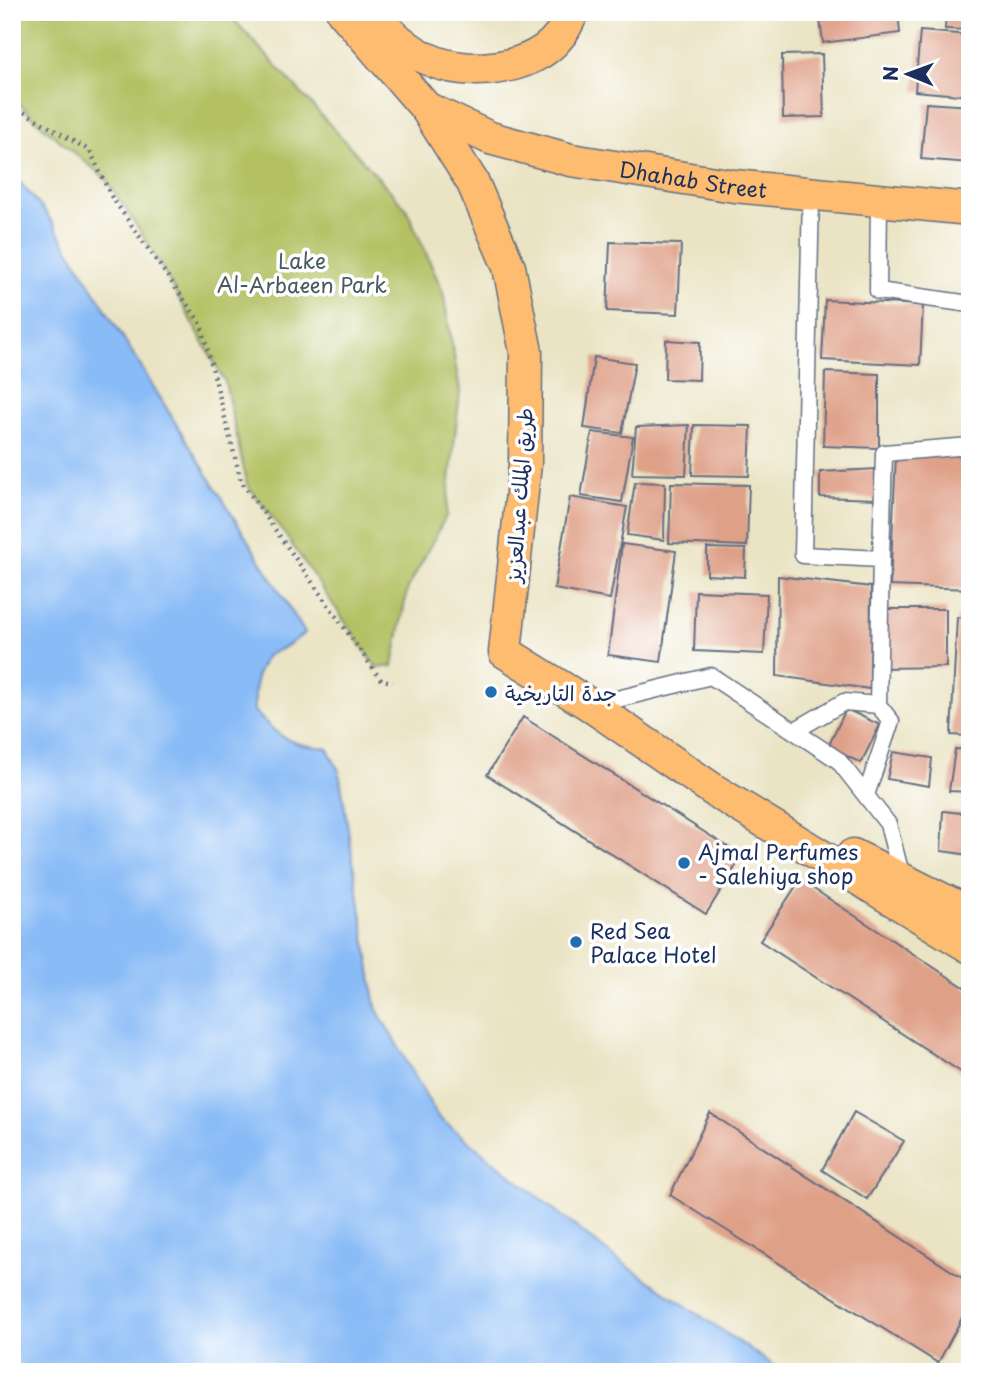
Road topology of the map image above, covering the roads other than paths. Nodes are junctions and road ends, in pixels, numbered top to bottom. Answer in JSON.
{"nodes":[{"id":1,"x":343,"y":12,"type":"edge"},
{"id":2,"x":368,"y":12,"type":"edge"},
{"id":3,"x":573,"y":12,"type":"edge"},
{"id":4,"x":426,"y":108,"type":"junction"},
{"id":5,"x":811,"y":195,"type":"junction"},
{"id":6,"x":879,"y":200,"type":"junction"},
{"id":7,"x":970,"y":209,"type":"edge"},
{"id":8,"x":970,"y":304,"type":"edge"},
{"id":9,"x":970,"y":446,"type":"edge"},
{"id":10,"x":881,"y":559,"type":"junction"},
{"id":11,"x":590,"y":705,"type":"junction"},
{"id":12,"x":878,"y":705,"type":"junction"},
{"id":13,"x":794,"y":731,"type":"junction"},
{"id":14,"x":716,"y":791,"type":"junction"},
{"id":15,"x":866,"y":795,"type":"junction"},
{"id":16,"x":902,"y":878,"type":"junction"},
{"id":17,"x":970,"y":913,"type":"edge"},
{"id":18,"x":970,"y":947,"type":"edge"}],
"edges":[{"from":1,"to":4,"type":"main road","name":"طريق الملك عبدالعزيز"},
{"from":2,"to":3,"type":"main road"},
{"from":4,"to":5,"type":"main road","name":"Dhahab Street"},
{"from":4,"to":11,"type":"main road","name":"طريق الملك عبدالعزيز"},
{"from":5,"to":6,"type":"main road","name":"Dhahab Street"},
{"from":5,"to":10,"type":"street"},
{"from":6,"to":7,"type":"main road","name":"Dhahab Street"},
{"from":6,"to":8,"type":"street"},
{"from":9,"to":10,"type":"street"},
{"from":10,"to":12,"type":"street"},
{"from":11,"to":13,"type":"street"},
{"from":11,"to":14,"type":"main road","name":"طريق الملك عبدالعزيز"},
{"from":12,"to":13,"type":"street"},
{"from":12,"to":15,"type":"street"},
{"from":13,"to":15,"type":"street"},
{"from":14,"to":16,"type":"main road","name":"طريق الملك عبدالعزيز"},
{"from":14,"to":18,"type":"main road","name":"طريق الملك عبدالعزيز"},
{"from":15,"to":16,"type":"street"},
{"from":16,"to":17,"type":"main road","name":"طريق الملك عبدالعزيز"}]}
